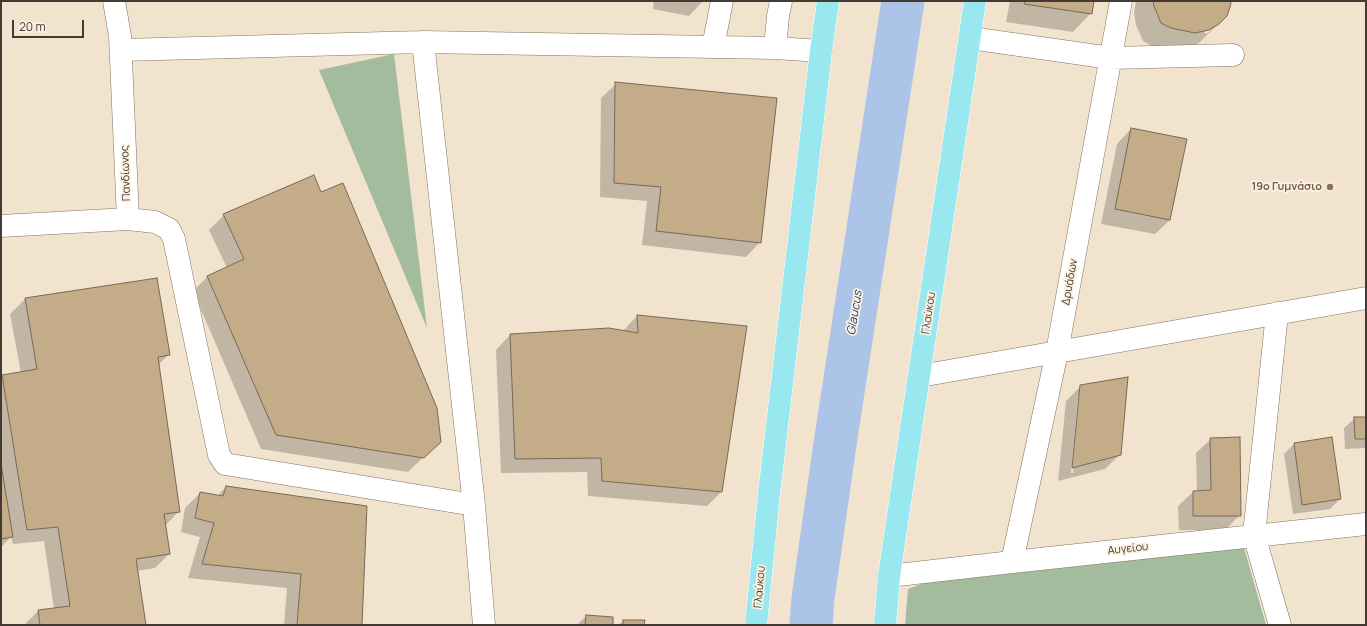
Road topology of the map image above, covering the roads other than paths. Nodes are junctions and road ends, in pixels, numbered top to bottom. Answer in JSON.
{"nodes":[{"id":1,"x":114,"y":1,"type":"edge"},
{"id":2,"x":722,"y":1,"type":"edge"},
{"id":3,"x":782,"y":1,"type":"edge"},
{"id":4,"x":828,"y":1,"type":"edge"},
{"id":5,"x":975,"y":1,"type":"edge"},
{"id":6,"x":1121,"y":1,"type":"edge"},
{"id":7,"x":970,"y":38,"type":"junction"},
{"id":8,"x":423,"y":42,"type":"junction"},
{"id":9,"x":713,"y":47,"type":"junction"},
{"id":10,"x":775,"y":48,"type":"junction"},
{"id":11,"x":121,"y":50,"type":"junction"},
{"id":12,"x":821,"y":51,"type":"junction"},
{"id":13,"x":1233,"y":55,"type":"dead end"},
{"id":14,"x":1111,"y":58,"type":"junction"},
{"id":15,"x":128,"y":219,"type":"junction"},
{"id":16,"x":1,"y":226,"type":"edge"},
{"id":17,"x":1366,"y":298,"type":"edge"},
{"id":18,"x":1277,"y":313,"type":"junction"},
{"id":19,"x":1057,"y":352,"type":"junction"},
{"id":20,"x":920,"y":376,"type":"junction"},
{"id":21,"x":474,"y":505,"type":"junction"},
{"id":22,"x":1366,"y":524,"type":"edge"},
{"id":23,"x":1254,"y":535,"type":"junction"},
{"id":24,"x":1012,"y":562,"type":"junction"},
{"id":25,"x":890,"y":576,"type":"junction"},
{"id":26,"x":484,"y":625,"type":"edge"},
{"id":27,"x":756,"y":625,"type":"edge"},
{"id":28,"x":884,"y":625,"type":"edge"},
{"id":29,"x":1280,"y":625,"type":"edge"}],
"edges":[{"from":1,"to":11,"type":"street","name":"Πανδίωνος"},
{"from":2,"to":9,"type":"street"},
{"from":3,"to":10,"type":"street"},
{"from":4,"to":12,"type":"main road","name":"Γλαύκου"},
{"from":5,"to":7,"type":"main road","name":"Γλαύκου"},
{"from":6,"to":14,"type":"street","name":"Δρυάδων"},
{"from":7,"to":14,"type":"street"},
{"from":7,"to":20,"type":"main road","name":"Γλαύκου"},
{"from":8,"to":9,"type":"street"},
{"from":8,"to":11,"type":"street"},
{"from":8,"to":21,"type":"street"},
{"from":9,"to":10,"type":"street"},
{"from":10,"to":12,"type":"street"},
{"from":11,"to":15,"type":"street","name":"Πανδίωνος"},
{"from":12,"to":27,"type":"main road","name":"Γλαύκου"},
{"from":13,"to":14,"type":"street"},
{"from":14,"to":19,"type":"street","name":"Δρυάδων"},
{"from":15,"to":16,"type":"street"},
{"from":15,"to":21,"type":"street"},
{"from":17,"to":18,"type":"street"},
{"from":18,"to":19,"type":"street"},
{"from":18,"to":23,"type":"street"},
{"from":19,"to":20,"type":"street"},
{"from":19,"to":24,"type":"street","name":"Δρυάδων"},
{"from":20,"to":25,"type":"main road","name":"Γλαύκου"},
{"from":21,"to":26,"type":"street"},
{"from":22,"to":23,"type":"street","name":"Αυγείου"},
{"from":23,"to":24,"type":"street","name":"Αυγείου"},
{"from":23,"to":29,"type":"street"},
{"from":24,"to":25,"type":"street","name":"Αυγείου"},
{"from":25,"to":28,"type":"main road","name":"Γλαύκου"}]}
